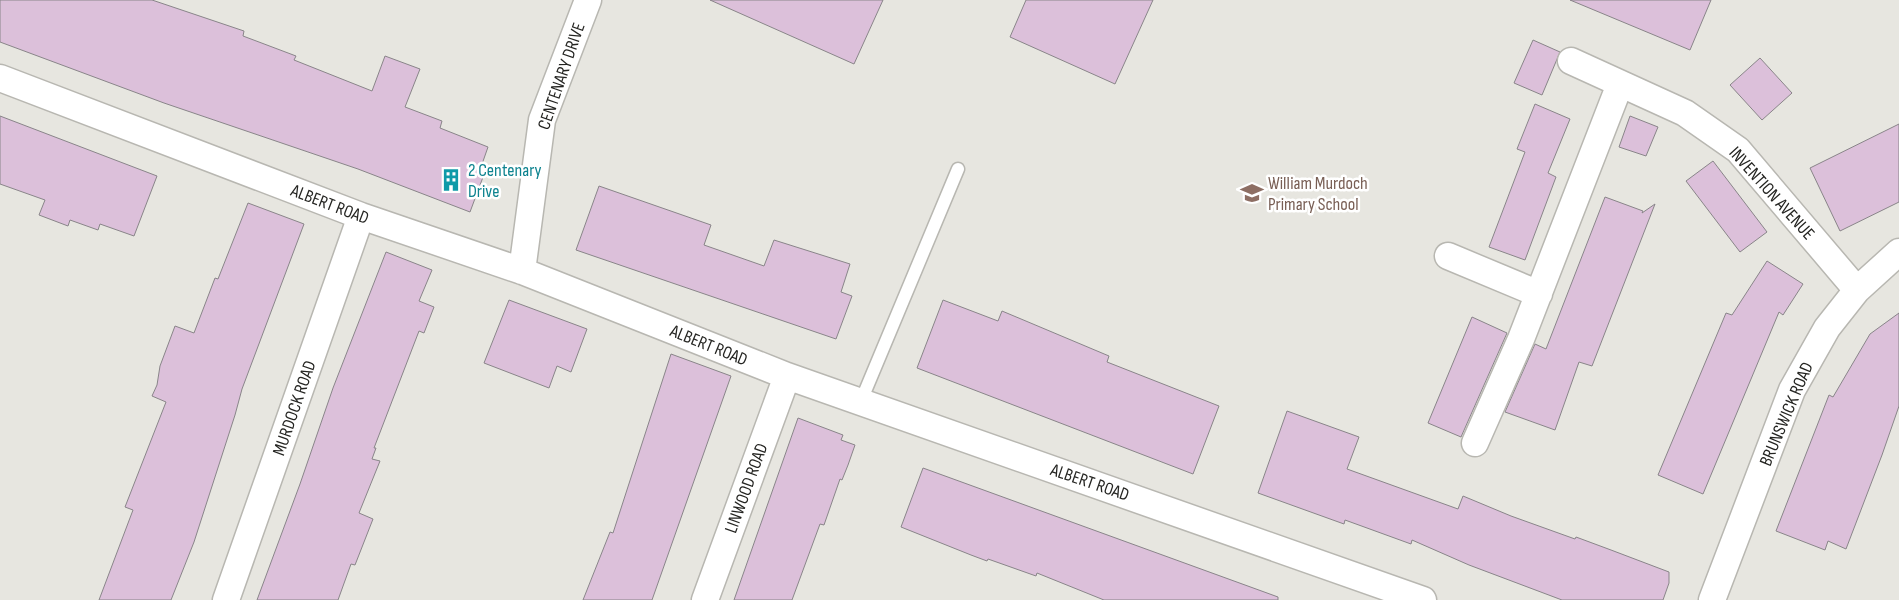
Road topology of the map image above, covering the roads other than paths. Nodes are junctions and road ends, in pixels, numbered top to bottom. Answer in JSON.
{"nodes":[{"id":1,"x":588,"y":0,"type":"edge"},
{"id":2,"x":1571,"y":61,"type":"dead end"},
{"id":3,"x":0,"y":78,"type":"edge"},
{"id":4,"x":1620,"y":84,"type":"junction"},
{"id":5,"x":958,"y":170,"type":"dead end"},
{"id":6,"x":361,"y":216,"type":"junction"},
{"id":7,"x":1899,"y":252,"type":"edge"},
{"id":8,"x":1448,"y":256,"type":"dead end"},
{"id":9,"x":522,"y":271,"type":"junction"},
{"id":10,"x":1857,"y":290,"type":"junction"},
{"id":11,"x":1538,"y":294,"type":"junction"},
{"id":12,"x":787,"y":376,"type":"junction"},
{"id":13,"x":860,"y":401,"type":"junction"},
{"id":14,"x":1475,"y":443,"type":"dead end"},
{"id":15,"x":226,"y":600,"type":"edge"},
{"id":16,"x":705,"y":600,"type":"edge"},
{"id":17,"x":1424,"y":600,"type":"edge"},
{"id":18,"x":1712,"y":600,"type":"edge"}],
"edges":[{"from":1,"to":9,"type":"street","name":"CENTENARY DRIVE"},
{"from":2,"to":4,"type":"street","name":"INVENTION AVENUE"},
{"from":3,"to":6,"type":"street","name":"ALBERT ROAD"},
{"from":4,"to":10,"type":"street","name":"INVENTION AVENUE"},
{"from":4,"to":11,"type":"street"},
{"from":5,"to":13,"type":"lane"},
{"from":6,"to":9,"type":"street","name":"ALBERT ROAD"},
{"from":6,"to":15,"type":"street","name":"MURDOCK ROAD"},
{"from":7,"to":10,"type":"street","name":"BRUNSWICK ROAD"},
{"from":8,"to":11,"type":"street"},
{"from":9,"to":12,"type":"street","name":"ALBERT ROAD"},
{"from":10,"to":18,"type":"street","name":"BRUNSWICK ROAD"},
{"from":11,"to":14,"type":"street"},
{"from":12,"to":13,"type":"street","name":"ALBERT ROAD"},
{"from":12,"to":16,"type":"street","name":"LINWOOD ROAD"},
{"from":13,"to":17,"type":"street","name":"ALBERT ROAD"}]}
